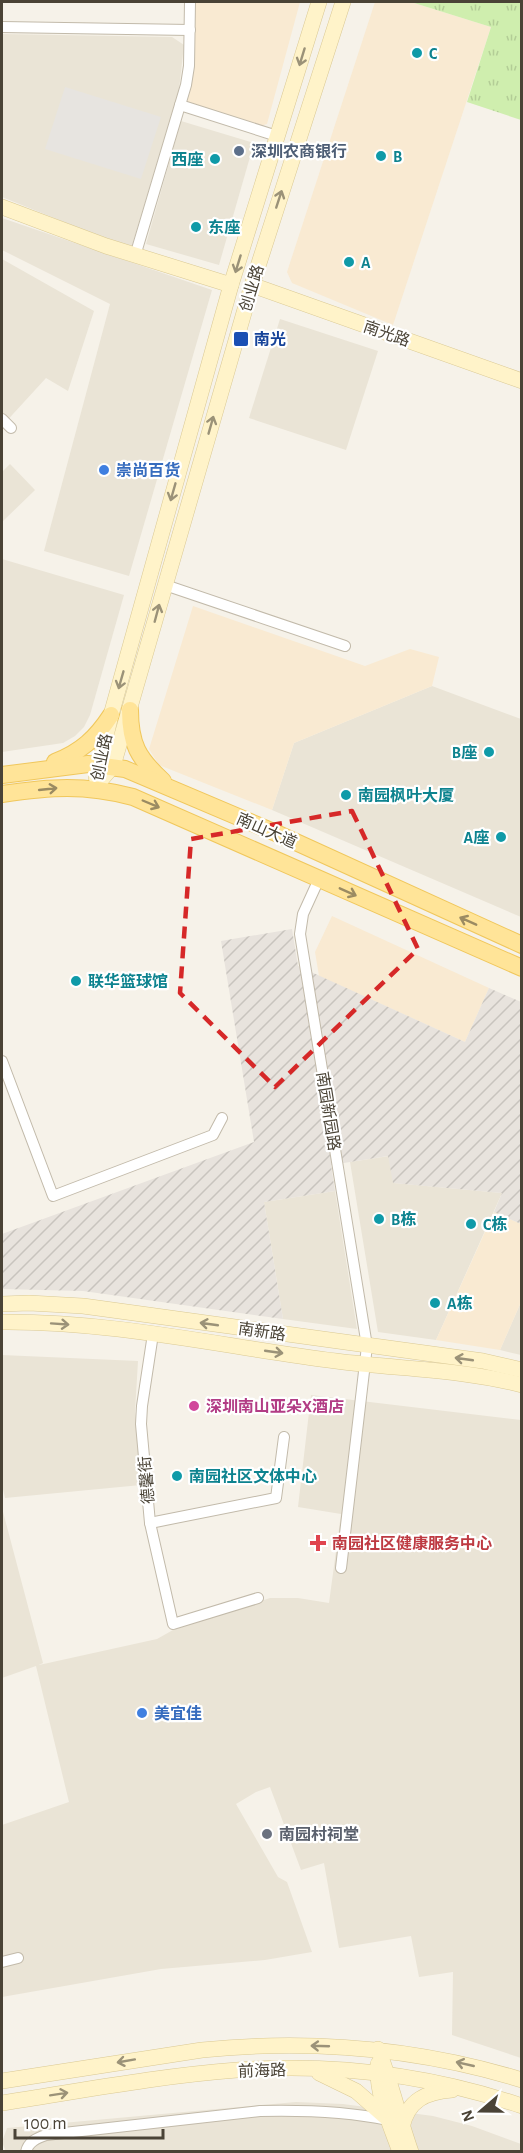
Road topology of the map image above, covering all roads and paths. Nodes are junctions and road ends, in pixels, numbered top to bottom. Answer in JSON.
{"nodes":[{"id":1,"x":190,"y":2,"type":"edge"},
{"id":2,"x":319,"y":2,"type":"edge"},
{"id":3,"x":343,"y":2,"type":"edge"},
{"id":4,"x":2,"y":27,"type":"edge"},
{"id":5,"x":190,"y":30,"type":"junction"},
{"id":6,"x":180,"y":105,"type":"junction"},
{"id":7,"x":277,"y":136,"type":"junction"},
{"id":8,"x":2,"y":207,"type":"edge"},
{"id":9,"x":135,"y":256,"type":"junction"},
{"id":10,"x":231,"y":285,"type":"junction"},
{"id":11,"x":252,"y":285,"type":"junction"},
{"id":12,"x":522,"y":381,"type":"edge"},
{"id":13,"x":2,"y":419,"type":"edge"},
{"id":14,"x":11,"y":428,"type":"dead end"},
{"id":15,"x":165,"y":585,"type":"junction"},
{"id":16,"x":345,"y":646,"type":"dead end"},
{"id":17,"x":130,"y":710,"type":"junction"},
{"id":18,"x":111,"y":715,"type":"junction"},
{"id":19,"x":106,"y":765,"type":"junction"},
{"id":20,"x":23,"y":772,"type":"junction"},
{"id":21,"x":2,"y":774,"type":"edge"},
{"id":22,"x":94,"y":788,"type":"junction"},
{"id":23,"x":173,"y":789,"type":"junction"},
{"id":24,"x":2,"y":794,"type":"edge"},
{"id":25,"x":319,"y":879,"type":"junction"},
{"id":26,"x":522,"y":945,"type":"edge"},
{"id":27,"x":522,"y":968,"type":"edge"},
{"id":28,"x":2,"y":1061,"type":"edge"},
{"id":29,"x":222,"y":1118,"type":"dead end"},
{"id":30,"x":2,"y":1304,"type":"edge"},
{"id":31,"x":2,"y":1322,"type":"edge"},
{"id":32,"x":153,"y":1334,"type":"junction"},
{"id":33,"x":368,"y":1346,"type":"junction"},
{"id":34,"x":366,"y":1363,"type":"junction"},
{"id":35,"x":522,"y":1370,"type":"edge"},
{"id":36,"x":522,"y":1385,"type":"edge"},
{"id":37,"x":284,"y":1437,"type":"dead end"},
{"id":38,"x":150,"y":1523,"type":"junction"},
{"id":39,"x":341,"y":1568,"type":"dead end"},
{"id":40,"x":258,"y":1598,"type":"dead end"},
{"id":41,"x":18,"y":1958,"type":"dead end"},
{"id":42,"x":2,"y":1962,"type":"edge"},
{"id":43,"x":378,"y":2049,"type":"junction"},
{"id":44,"x":308,"y":2068,"type":"junction"},
{"id":45,"x":383,"y":2074,"type":"junction"},
{"id":46,"x":522,"y":2080,"type":"edge"},
{"id":47,"x":2,"y":2081,"type":"edge"},
{"id":48,"x":467,"y":2090,"type":"junction"},
{"id":49,"x":2,"y":2103,"type":"edge"},
{"id":50,"x":522,"y":2106,"type":"edge"},
{"id":51,"x":395,"y":2124,"type":"junction"},
{"id":52,"x":26,"y":2151,"type":"edge"},
{"id":53,"x":400,"y":2151,"type":"edge"},
{"id":54,"x":411,"y":2151,"type":"edge"}],
"edges":[{"from":1,"to":5,"type":"street"},
{"from":2,"to":7,"type":"main road","name":"创业路","one_way":true},
{"from":11,"to":3,"type":"main road","name":"创业路","one_way":true},
{"from":4,"to":5,"type":"street"},
{"from":5,"to":6,"type":"street"},
{"from":6,"to":7,"type":"street"},
{"from":6,"to":9,"type":"street"},
{"from":7,"to":10,"type":"main road","name":"创业路","one_way":true},
{"from":8,"to":9,"type":"main road"},
{"from":9,"to":10,"type":"main road"},
{"from":10,"to":18,"type":"main road","name":"创业路","one_way":true},
{"from":11,"to":12,"type":"main road","name":"南光路"},
{"from":15,"to":11,"type":"main road","name":"创业路","one_way":true},
{"from":13,"to":14,"type":"street"},
{"from":15,"to":16,"type":"street"},
{"from":17,"to":15,"type":"main road","name":"创业路","one_way":true},
{"from":17,"to":19,"type":"main road","name":"创业路"},
{"from":17,"to":23,"type":"main road"},
{"from":18,"to":19,"type":"main road","name":"创业路"},
{"from":18,"to":20,"type":"main road"},
{"from":19,"to":20,"type":"main road","name":"南山大道"},
{"from":19,"to":22,"type":"main road","name":"创业路"},
{"from":19,"to":23,"type":"main road","name":"南山大道"},
{"from":20,"to":21,"type":"main road","name":"南山大道"},
{"from":24,"to":22,"type":"main road","name":"南山大道","one_way":true},
{"from":22,"to":25,"type":"main road","name":"南山大道","one_way":true},
{"from":26,"to":23,"type":"main road","name":"南山大道","one_way":true},
{"from":25,"to":27,"type":"main road","name":"南山大道","one_way":true},
{"from":25,"to":33,"type":"street","name":"南园新园路"},
{"from":28,"to":29,"type":"street"},
{"from":33,"to":30,"type":"main road","name":"南新路","one_way":true},
{"from":31,"to":32,"type":"main road","name":"南新路","one_way":true},
{"from":32,"to":34,"type":"main road","name":"南新路","one_way":true},
{"from":32,"to":38,"type":"street","name":"德馨街"},
{"from":33,"to":34,"type":"street","name":"南园新园路"},
{"from":35,"to":33,"type":"main road","name":"南新路","one_way":true},
{"from":34,"to":36,"type":"main road","name":"南新路"},
{"from":34,"to":39,"type":"street","name":"南园新园路"},
{"from":37,"to":38,"type":"street"},
{"from":38,"to":40,"type":"street","name":"德馨街"},
{"from":41,"to":42,"type":"street"},
{"from":43,"to":45,"type":"main road"},
{"from":46,"to":43,"type":"main road","name":"前海路","one_way":true},
{"from":43,"to":47,"type":"main road","name":"前海路","one_way":true},
{"from":44,"to":45,"type":"main road","name":"前海路"},
{"from":49,"to":44,"type":"main road","name":"前海路","one_way":true},
{"from":44,"to":51,"type":"main road"},
{"from":45,"to":48,"type":"main road","name":"前海路"},
{"from":45,"to":51,"type":"main road"},
{"from":48,"to":50,"type":"main road","name":"前海路"},
{"from":48,"to":51,"type":"main road"},
{"from":51,"to":52,"type":"street"},
{"from":51,"to":53,"type":"main road"},
{"from":51,"to":54,"type":"main road"}]}
